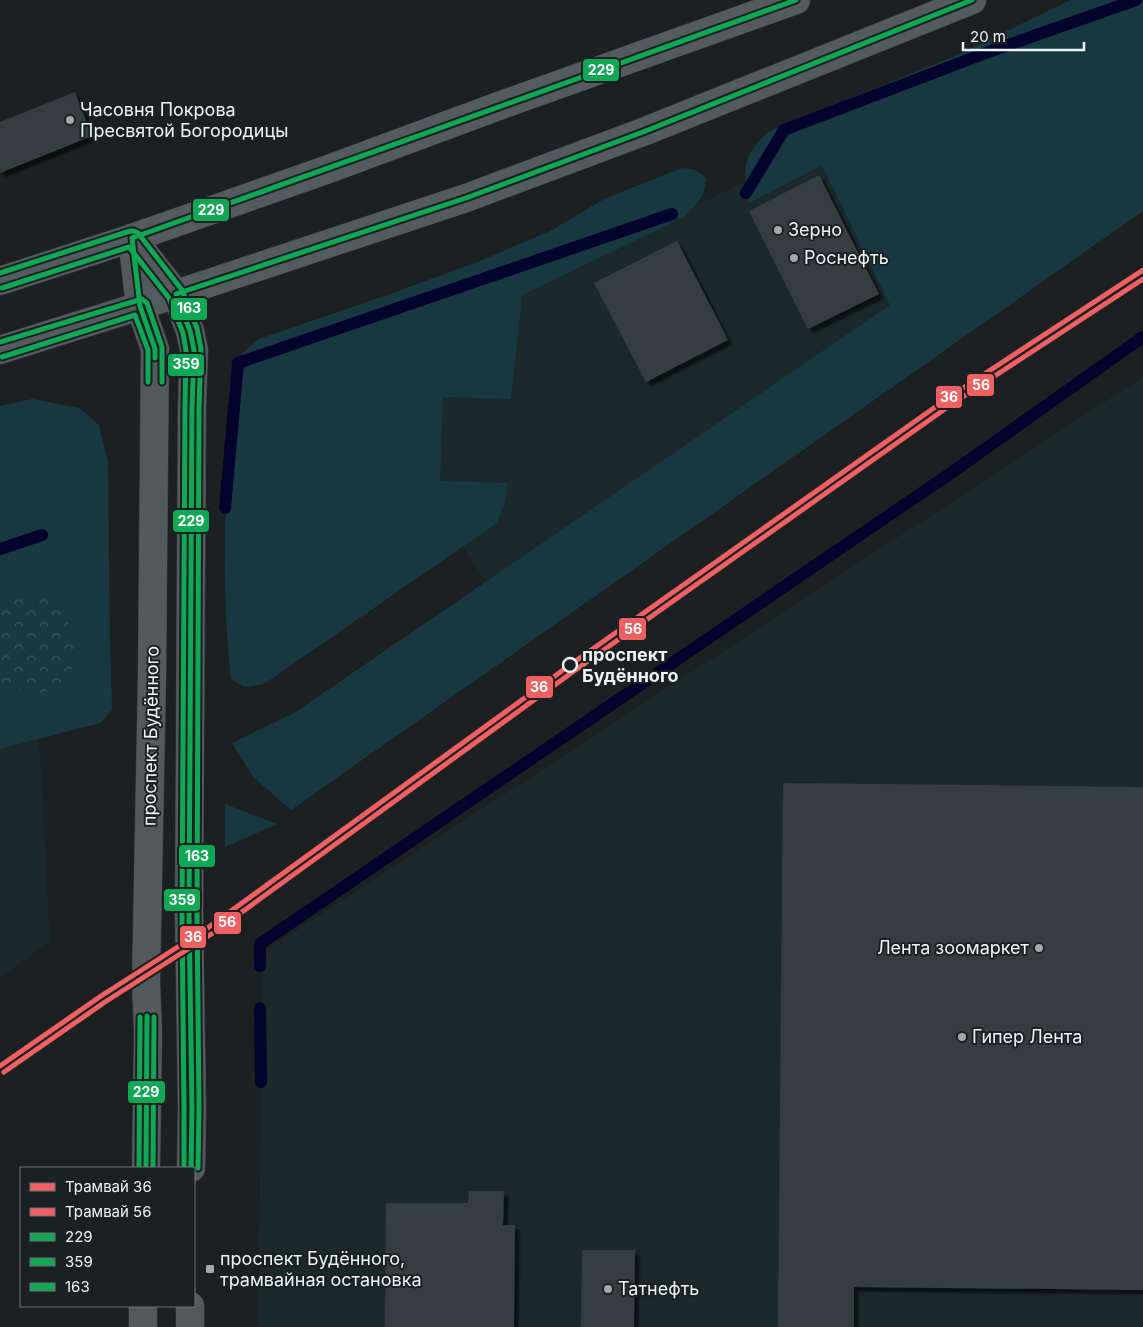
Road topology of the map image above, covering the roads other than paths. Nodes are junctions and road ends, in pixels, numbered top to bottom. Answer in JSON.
{"nodes":[{"id":1,"x":796,"y":0,"type":"edge"},
{"id":2,"x":972,"y":0,"type":"edge"},
{"id":3,"x":132,"y":238,"type":"junction"},
{"id":4,"x":0,"y":281,"type":"edge"},
{"id":5,"x":176,"y":294,"type":"junction"},
{"id":6,"x":140,"y":306,"type":"junction"},
{"id":7,"x":0,"y":350,"type":"edge"},
{"id":8,"x":146,"y":1167,"type":"edge"},
{"id":9,"x":191,"y":1167,"type":"edge"},
{"id":10,"x":143,"y":1307,"type":"edge"},
{"id":11,"x":190,"y":1307,"type":"edge"},
{"id":12,"x":143,"y":1327,"type":"edge"},
{"id":13,"x":190,"y":1327,"type":"edge"}],
"edges":[{"from":1,"to":3,"type":"main road"},
{"from":2,"to":5,"type":"main road"},
{"from":3,"to":4,"type":"main road"},
{"from":3,"to":5,"type":"main road"},
{"from":3,"to":6,"type":"main road","name":"проспект Будённого"},
{"from":5,"to":6,"type":"main road"},
{"from":5,"to":9,"type":"main road"},
{"from":6,"to":7,"type":"main road"},
{"from":6,"to":8,"type":"main road","name":"проспект Будённого"},
{"from":10,"to":12,"type":"main road"},
{"from":11,"to":13,"type":"main road"}]}
